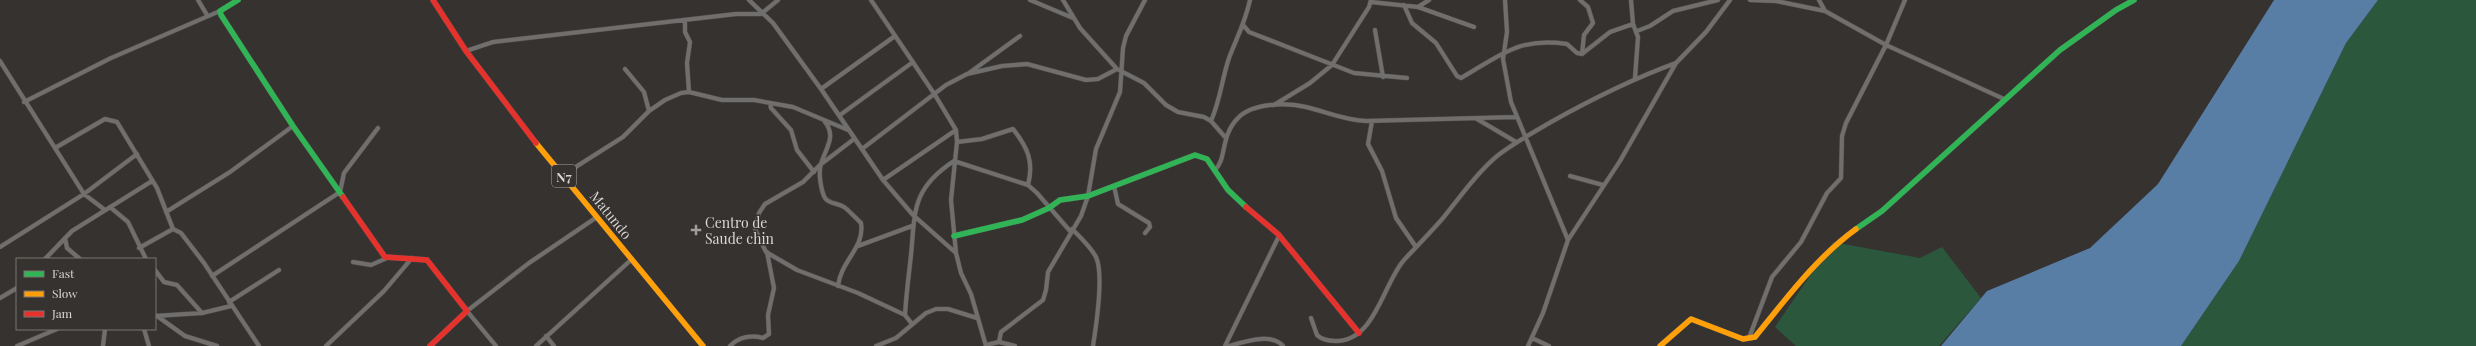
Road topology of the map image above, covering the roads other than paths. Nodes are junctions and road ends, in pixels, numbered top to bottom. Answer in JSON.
{"nodes":[{"id":1,"x":198,"y":0,"type":"edge"},
{"id":2,"x":238,"y":0,"type":"edge"},
{"id":3,"x":433,"y":0,"type":"edge"},
{"id":4,"x":749,"y":0,"type":"edge"},
{"id":5,"x":778,"y":0,"type":"edge"},
{"id":6,"x":871,"y":0,"type":"edge"},
{"id":7,"x":1030,"y":0,"type":"edge"},
{"id":8,"x":1063,"y":0,"type":"edge"},
{"id":9,"x":1146,"y":0,"type":"edge"},
{"id":10,"x":1250,"y":0,"type":"edge"},
{"id":11,"x":1429,"y":0,"type":"edge"},
{"id":12,"x":1505,"y":0,"type":"edge"},
{"id":13,"x":1580,"y":0,"type":"edge"},
{"id":14,"x":1631,"y":0,"type":"edge"},
{"id":15,"x":1718,"y":0,"type":"edge"},
{"id":16,"x":1730,"y":0,"type":"edge"},
{"id":17,"x":1750,"y":0,"type":"edge"},
{"id":18,"x":1820,"y":0,"type":"edge"},
{"id":19,"x":1905,"y":0,"type":"edge"},
{"id":20,"x":2134,"y":0,"type":"edge"},
{"id":21,"x":1371,"y":1,"type":"edge"},
{"id":22,"x":1378,"y":1,"type":"edge"},
{"id":23,"x":1404,"y":5,"type":"junction"},
{"id":24,"x":1418,"y":7,"type":"junction"},
{"id":25,"x":220,"y":11,"type":"junction"},
{"id":26,"x":1824,"y":11,"type":"junction"},
{"id":27,"x":761,"y":14,"type":"junction"},
{"id":28,"x":208,"y":15,"type":"junction"},
{"id":29,"x":1073,"y":18,"type":"junction"},
{"id":30,"x":685,"y":20,"type":"junction"},
{"id":31,"x":1633,"y":24,"type":"junction"},
{"id":32,"x":1244,"y":26,"type":"junction"},
{"id":33,"x":1474,"y":27,"type":"dead end"},
{"id":34,"x":1375,"y":30,"type":"dead end"},
{"id":35,"x":1637,"y":31,"type":"junction"},
{"id":36,"x":895,"y":36,"type":"junction"},
{"id":37,"x":1020,"y":36,"type":"dead end"},
{"id":38,"x":1886,"y":45,"type":"junction"},
{"id":39,"x":466,"y":51,"type":"junction"},
{"id":40,"x":1504,"y":51,"type":"junction"},
{"id":41,"x":1582,"y":54,"type":"junction"},
{"id":42,"x":0,"y":61,"type":"edge"},
{"id":43,"x":913,"y":62,"type":"junction"},
{"id":44,"x":1676,"y":63,"type":"junction"},
{"id":45,"x":1332,"y":65,"type":"junction"},
{"id":46,"x":624,"y":69,"type":"dead end"},
{"id":47,"x":1117,"y":69,"type":"junction"},
{"id":48,"x":1122,"y":72,"type":"junction"},
{"id":49,"x":967,"y":74,"type":"junction"},
{"id":50,"x":1383,"y":77,"type":"junction"},
{"id":51,"x":1407,"y":78,"type":"dead end"},
{"id":52,"x":1635,"y":78,"type":"junction"},
{"id":53,"x":821,"y":89,"type":"junction"},
{"id":54,"x":689,"y":92,"type":"junction"},
{"id":55,"x":935,"y":95,"type":"junction"},
{"id":56,"x":2004,"y":99,"type":"junction"},
{"id":57,"x":24,"y":102,"type":"junction"},
{"id":58,"x":770,"y":103,"type":"junction"},
{"id":59,"x":1274,"y":105,"type":"junction"},
{"id":60,"x":650,"y":111,"type":"junction"},
{"id":61,"x":840,"y":115,"type":"junction"},
{"id":62,"x":1516,"y":117,"type":"junction"},
{"id":63,"x":1477,"y":119,"type":"junction"},
{"id":64,"x":824,"y":121,"type":"junction"},
{"id":65,"x":1210,"y":121,"type":"junction"},
{"id":66,"x":1372,"y":121,"type":"junction"},
{"id":67,"x":293,"y":126,"type":"junction"},
{"id":68,"x":378,"y":128,"type":"dead end"},
{"id":69,"x":848,"y":130,"type":"junction"},
{"id":70,"x":956,"y":130,"type":"junction"},
{"id":71,"x":1225,"y":137,"type":"junction"},
{"id":72,"x":1525,"y":137,"type":"junction"},
{"id":73,"x":854,"y":139,"type":"junction"},
{"id":74,"x":957,"y":142,"type":"junction"},
{"id":75,"x":1516,"y":142,"type":"junction"},
{"id":76,"x":54,"y":148,"type":"junction"},
{"id":77,"x":862,"y":149,"type":"junction"},
{"id":78,"x":137,"y":154,"type":"junction"},
{"id":79,"x":954,"y":161,"type":"junction"},
{"id":80,"x":820,"y":165,"type":"junction"},
{"id":81,"x":1215,"y":170,"type":"junction"},
{"id":82,"x":814,"y":172,"type":"junction"},
{"id":83,"x":563,"y":175,"type":"junction"},
{"id":84,"x":1570,"y":176,"type":"dead end"},
{"id":85,"x":883,"y":180,"type":"junction"},
{"id":86,"x":152,"y":181,"type":"junction"},
{"id":87,"x":1603,"y":185,"type":"junction"},
{"id":88,"x":1028,"y":186,"type":"junction"},
{"id":89,"x":1114,"y":186,"type":"junction"},
{"id":90,"x":340,"y":192,"type":"junction"},
{"id":91,"x":84,"y":194,"type":"junction"},
{"id":92,"x":1088,"y":196,"type":"junction"},
{"id":93,"x":110,"y":207,"type":"junction"},
{"id":94,"x":1049,"y":208,"type":"junction"},
{"id":95,"x":104,"y":210,"type":"junction"},
{"id":96,"x":166,"y":212,"type":"junction"},
{"id":97,"x":913,"y":215,"type":"junction"},
{"id":98,"x":597,"y":216,"type":"junction"},
{"id":99,"x":912,"y":226,"type":"junction"},
{"id":100,"x":173,"y":229,"type":"junction"},
{"id":101,"x":1071,"y":230,"type":"junction"},
{"id":102,"x":1145,"y":233,"type":"dead end"},
{"id":103,"x":954,"y":236,"type":"junction"},
{"id":104,"x":1279,"y":236,"type":"junction"},
{"id":105,"x":65,"y":238,"type":"junction"},
{"id":106,"x":1568,"y":240,"type":"junction"},
{"id":107,"x":858,"y":246,"type":"junction"},
{"id":108,"x":0,"y":247,"type":"edge"},
{"id":109,"x":1416,"y":247,"type":"junction"},
{"id":110,"x":139,"y":248,"type":"junction"},
{"id":111,"x":766,"y":252,"type":"junction"},
{"id":112,"x":956,"y":253,"type":"junction"},
{"id":113,"x":412,"y":257,"type":"junction"},
{"id":114,"x":46,"y":258,"type":"edge"},
{"id":115,"x":79,"y":258,"type":"edge"},
{"id":116,"x":145,"y":258,"type":"edge"},
{"id":117,"x":387,"y":258,"type":"junction"},
{"id":118,"x":632,"y":259,"type":"junction"},
{"id":119,"x":353,"y":262,"type":"dead end"},
{"id":120,"x":279,"y":270,"type":"dead end"},
{"id":121,"x":156,"y":271,"type":"edge"},
{"id":122,"x":212,"y":276,"type":"junction"},
{"id":123,"x":838,"y":286,"type":"junction"},
{"id":124,"x":16,"y":289,"type":"edge"},
{"id":125,"x":0,"y":298,"type":"edge"},
{"id":126,"x":230,"y":304,"type":"junction"},
{"id":127,"x":467,"y":311,"type":"junction"},
{"id":128,"x":202,"y":313,"type":"junction"},
{"id":129,"x":905,"y":315,"type":"junction"},
{"id":130,"x":156,"y":316,"type":"edge"},
{"id":131,"x":977,"y":318,"type":"junction"},
{"id":132,"x":1312,"y":318,"type":"dead end"},
{"id":133,"x":912,"y":324,"type":"junction"},
{"id":134,"x":55,"y":330,"type":"edge"},
{"id":135,"x":105,"y":330,"type":"edge"},
{"id":136,"x":144,"y":330,"type":"edge"},
{"id":137,"x":1359,"y":333,"type":"junction"},
{"id":138,"x":546,"y":336,"type":"junction"},
{"id":139,"x":1532,"y":338,"type":"junction"},
{"id":140,"x":1749,"y":339,"type":"junction"},
{"id":141,"x":999,"y":342,"type":"junction"},
{"id":142,"x":23,"y":345,"type":"edge"},
{"id":143,"x":17,"y":346,"type":"edge"},
{"id":144,"x":103,"y":346,"type":"edge"},
{"id":145,"x":149,"y":346,"type":"edge"},
{"id":146,"x":217,"y":346,"type":"edge"},
{"id":147,"x":259,"y":346,"type":"edge"},
{"id":148,"x":326,"y":346,"type":"edge"},
{"id":149,"x":430,"y":346,"type":"edge"},
{"id":150,"x":496,"y":346,"type":"edge"},
{"id":151,"x":536,"y":346,"type":"edge"},
{"id":152,"x":554,"y":346,"type":"edge"},
{"id":153,"x":703,"y":346,"type":"edge"},
{"id":154,"x":730,"y":346,"type":"edge"},
{"id":155,"x":876,"y":346,"type":"edge"},
{"id":156,"x":986,"y":346,"type":"edge"},
{"id":157,"x":1015,"y":346,"type":"edge"},
{"id":158,"x":1093,"y":346,"type":"edge"},
{"id":159,"x":1225,"y":346,"type":"edge"},
{"id":160,"x":1229,"y":346,"type":"edge"},
{"id":161,"x":1284,"y":346,"type":"edge"},
{"id":162,"x":1528,"y":346,"type":"edge"},
{"id":163,"x":1549,"y":346,"type":"edge"},
{"id":164,"x":1660,"y":346,"type":"edge"}],
"edges":[{"from":1,"to":28,"type":"street"},
{"from":2,"to":25,"type":"street"},
{"from":3,"to":39,"type":"street","name":"Matundo","number":"N7"},
{"from":4,"to":27,"type":"street"},
{"from":5,"to":27,"type":"street"},
{"from":6,"to":36,"type":"street"},
{"from":7,"to":29,"type":"street"},
{"from":8,"to":29,"type":"street"},
{"from":9,"to":48,"type":"street"},
{"from":10,"to":32,"type":"street"},
{"from":11,"to":24,"type":"street"},
{"from":12,"to":40,"type":"street"},
{"from":13,"to":41,"type":"street"},
{"from":14,"to":31,"type":"street"},
{"from":15,"to":35,"type":"street"},
{"from":16,"to":44,"type":"street"},
{"from":17,"to":26,"type":"street"},
{"from":18,"to":26,"type":"street"},
{"from":19,"to":38,"type":"street"},
{"from":20,"to":56,"type":"street"},
{"from":21,"to":22,"type":"street"},
{"from":21,"to":45,"type":"street"},
{"from":22,"to":23,"type":"street"},
{"from":23,"to":24,"type":"street"},
{"from":23,"to":40,"type":"street"},
{"from":24,"to":33,"type":"street"},
{"from":25,"to":28,"type":"street"},
{"from":25,"to":67,"type":"street"},
{"from":26,"to":38,"type":"street"},
{"from":27,"to":30,"type":"street"},
{"from":27,"to":53,"type":"street"},
{"from":28,"to":57,"type":"street"},
{"from":29,"to":47,"type":"street"},
{"from":30,"to":39,"type":"street"},
{"from":30,"to":54,"type":"street"},
{"from":31,"to":35,"type":"street"},
{"from":31,"to":41,"type":"street"},
{"from":32,"to":45,"type":"street"},
{"from":32,"to":65,"type":"street"},
{"from":34,"to":50,"type":"street"},
{"from":35,"to":52,"type":"street"},
{"from":36,"to":43,"type":"street"},
{"from":36,"to":53,"type":"street"},
{"from":37,"to":49,"type":"street"},
{"from":38,"to":56,"type":"street"},
{"from":38,"to":140,"type":"street"},
{"from":39,"to":83,"type":"street","name":"Matundo","number":"N7"},
{"from":40,"to":41,"type":"street"},
{"from":40,"to":62,"type":"street"},
{"from":42,"to":57,"type":"street"},
{"from":43,"to":55,"type":"street"},
{"from":43,"to":61,"type":"street"},
{"from":44,"to":52,"type":"street"},
{"from":44,"to":87,"type":"street"},
{"from":45,"to":50,"type":"street"},
{"from":45,"to":59,"type":"street"},
{"from":46,"to":60,"type":"street"},
{"from":47,"to":48,"type":"street"},
{"from":47,"to":49,"type":"street"},
{"from":48,"to":65,"type":"street"},
{"from":48,"to":92,"type":"street"},
{"from":49,"to":55,"type":"street"},
{"from":50,"to":51,"type":"street"},
{"from":52,"to":72,"type":"street"},
{"from":53,"to":61,"type":"street"},
{"from":54,"to":58,"type":"street"},
{"from":54,"to":60,"type":"street"},
{"from":55,"to":70,"type":"street"},
{"from":55,"to":77,"type":"street"},
{"from":56,"to":140,"type":"street"},
{"from":57,"to":76,"type":"street"},
{"from":58,"to":64,"type":"street"},
{"from":58,"to":82,"type":"street"},
{"from":59,"to":66,"type":"street"},
{"from":59,"to":71,"type":"street"},
{"from":60,"to":83,"type":"street"},
{"from":61,"to":69,"type":"street"},
{"from":62,"to":63,"type":"street"},
{"from":62,"to":72,"type":"street"},
{"from":63,"to":66,"type":"street"},
{"from":63,"to":75,"type":"street"},
{"from":64,"to":69,"type":"street"},
{"from":64,"to":80,"type":"street"},
{"from":65,"to":71,"type":"street"},
{"from":66,"to":109,"type":"street"},
{"from":67,"to":90,"type":"street"},
{"from":67,"to":96,"type":"street"},
{"from":68,"to":90,"type":"street"},
{"from":69,"to":73,"type":"street"},
{"from":70,"to":74,"type":"street"},
{"from":70,"to":85,"type":"street"},
{"from":71,"to":81,"type":"street"},
{"from":72,"to":75,"type":"street"},
{"from":72,"to":106,"type":"street"},
{"from":73,"to":77,"type":"street"},
{"from":73,"to":80,"type":"street"},
{"from":74,"to":79,"type":"street"},
{"from":74,"to":88,"type":"street"},
{"from":75,"to":109,"type":"street"},
{"from":76,"to":78,"type":"street"},
{"from":76,"to":91,"type":"street"},
{"from":77,"to":85,"type":"street"},
{"from":78,"to":86,"type":"street"},
{"from":78,"to":91,"type":"street"},
{"from":79,"to":88,"type":"street"},
{"from":79,"to":97,"type":"street"},
{"from":79,"to":103,"type":"street"},
{"from":80,"to":82,"type":"street"},
{"from":80,"to":107,"type":"street"},
{"from":81,"to":89,"type":"street"},
{"from":81,"to":104,"type":"street"},
{"from":82,"to":111,"type":"street"},
{"from":83,"to":98,"type":"street","name":"Matundo","number":"N7"},
{"from":84,"to":87,"type":"street"},
{"from":85,"to":97,"type":"street"},
{"from":86,"to":93,"type":"street"},
{"from":86,"to":96,"type":"street"},
{"from":87,"to":106,"type":"street"},
{"from":88,"to":94,"type":"street"},
{"from":89,"to":92,"type":"street"},
{"from":89,"to":102,"type":"street"},
{"from":90,"to":117,"type":"street"},
{"from":90,"to":122,"type":"street"},
{"from":91,"to":95,"type":"street"},
{"from":91,"to":108,"type":"street"},
{"from":92,"to":94,"type":"street"},
{"from":92,"to":101,"type":"street"},
{"from":93,"to":95,"type":"street"},
{"from":93,"to":110,"type":"street"},
{"from":94,"to":101,"type":"street"},
{"from":94,"to":103,"type":"street"},
{"from":95,"to":105,"type":"street"},
{"from":96,"to":100,"type":"street"},
{"from":97,"to":99,"type":"street"},
{"from":97,"to":112,"type":"street"},
{"from":98,"to":118,"type":"street","name":"Matundo","number":"N7"},
{"from":98,"to":127,"type":"street"},
{"from":99,"to":107,"type":"street"},
{"from":99,"to":129,"type":"street"},
{"from":100,"to":110,"type":"street"},
{"from":100,"to":122,"type":"street"},
{"from":101,"to":141,"type":"street"},
{"from":101,"to":158,"type":"street"},
{"from":103,"to":112,"type":"street"},
{"from":104,"to":137,"type":"street"},
{"from":104,"to":159,"type":"street"},
{"from":105,"to":114,"type":"street"},
{"from":105,"to":115,"type":"street"},
{"from":106,"to":139,"type":"street"},
{"from":107,"to":123,"type":"street"},
{"from":109,"to":137,"type":"street"},
{"from":110,"to":116,"type":"street"},
{"from":111,"to":123,"type":"street"},
{"from":111,"to":154,"type":"street"},
{"from":112,"to":131,"type":"street"},
{"from":113,"to":117,"type":"street"},
{"from":113,"to":127,"type":"street"},
{"from":113,"to":148,"type":"street"},
{"from":117,"to":119,"type":"street"},
{"from":118,"to":138,"type":"street"},
{"from":118,"to":153,"type":"street","name":"Matundo","number":"N7"},
{"from":120,"to":126,"type":"street"},
{"from":121,"to":128,"type":"street"},
{"from":122,"to":126,"type":"street"},
{"from":123,"to":129,"type":"street"},
{"from":124,"to":125,"type":"street"},
{"from":126,"to":128,"type":"street"},
{"from":126,"to":147,"type":"street"},
{"from":127,"to":149,"type":"street"},
{"from":127,"to":150,"type":"street"},
{"from":128,"to":130,"type":"street"},
{"from":129,"to":133,"type":"street"},
{"from":130,"to":146,"type":"street"},
{"from":131,"to":133,"type":"street"},
{"from":131,"to":156,"type":"street"},
{"from":132,"to":137,"type":"street"},
{"from":133,"to":155,"type":"street"},
{"from":134,"to":142,"type":"street"},
{"from":135,"to":144,"type":"street"},
{"from":136,"to":145,"type":"street"},
{"from":138,"to":151,"type":"street"},
{"from":138,"to":152,"type":"street"},
{"from":139,"to":162,"type":"street"},
{"from":139,"to":163,"type":"street"},
{"from":140,"to":164,"type":"street"},
{"from":141,"to":156,"type":"street"},
{"from":141,"to":157,"type":"street"},
{"from":142,"to":143,"type":"street"},
{"from":160,"to":161,"type":"street"}]}
